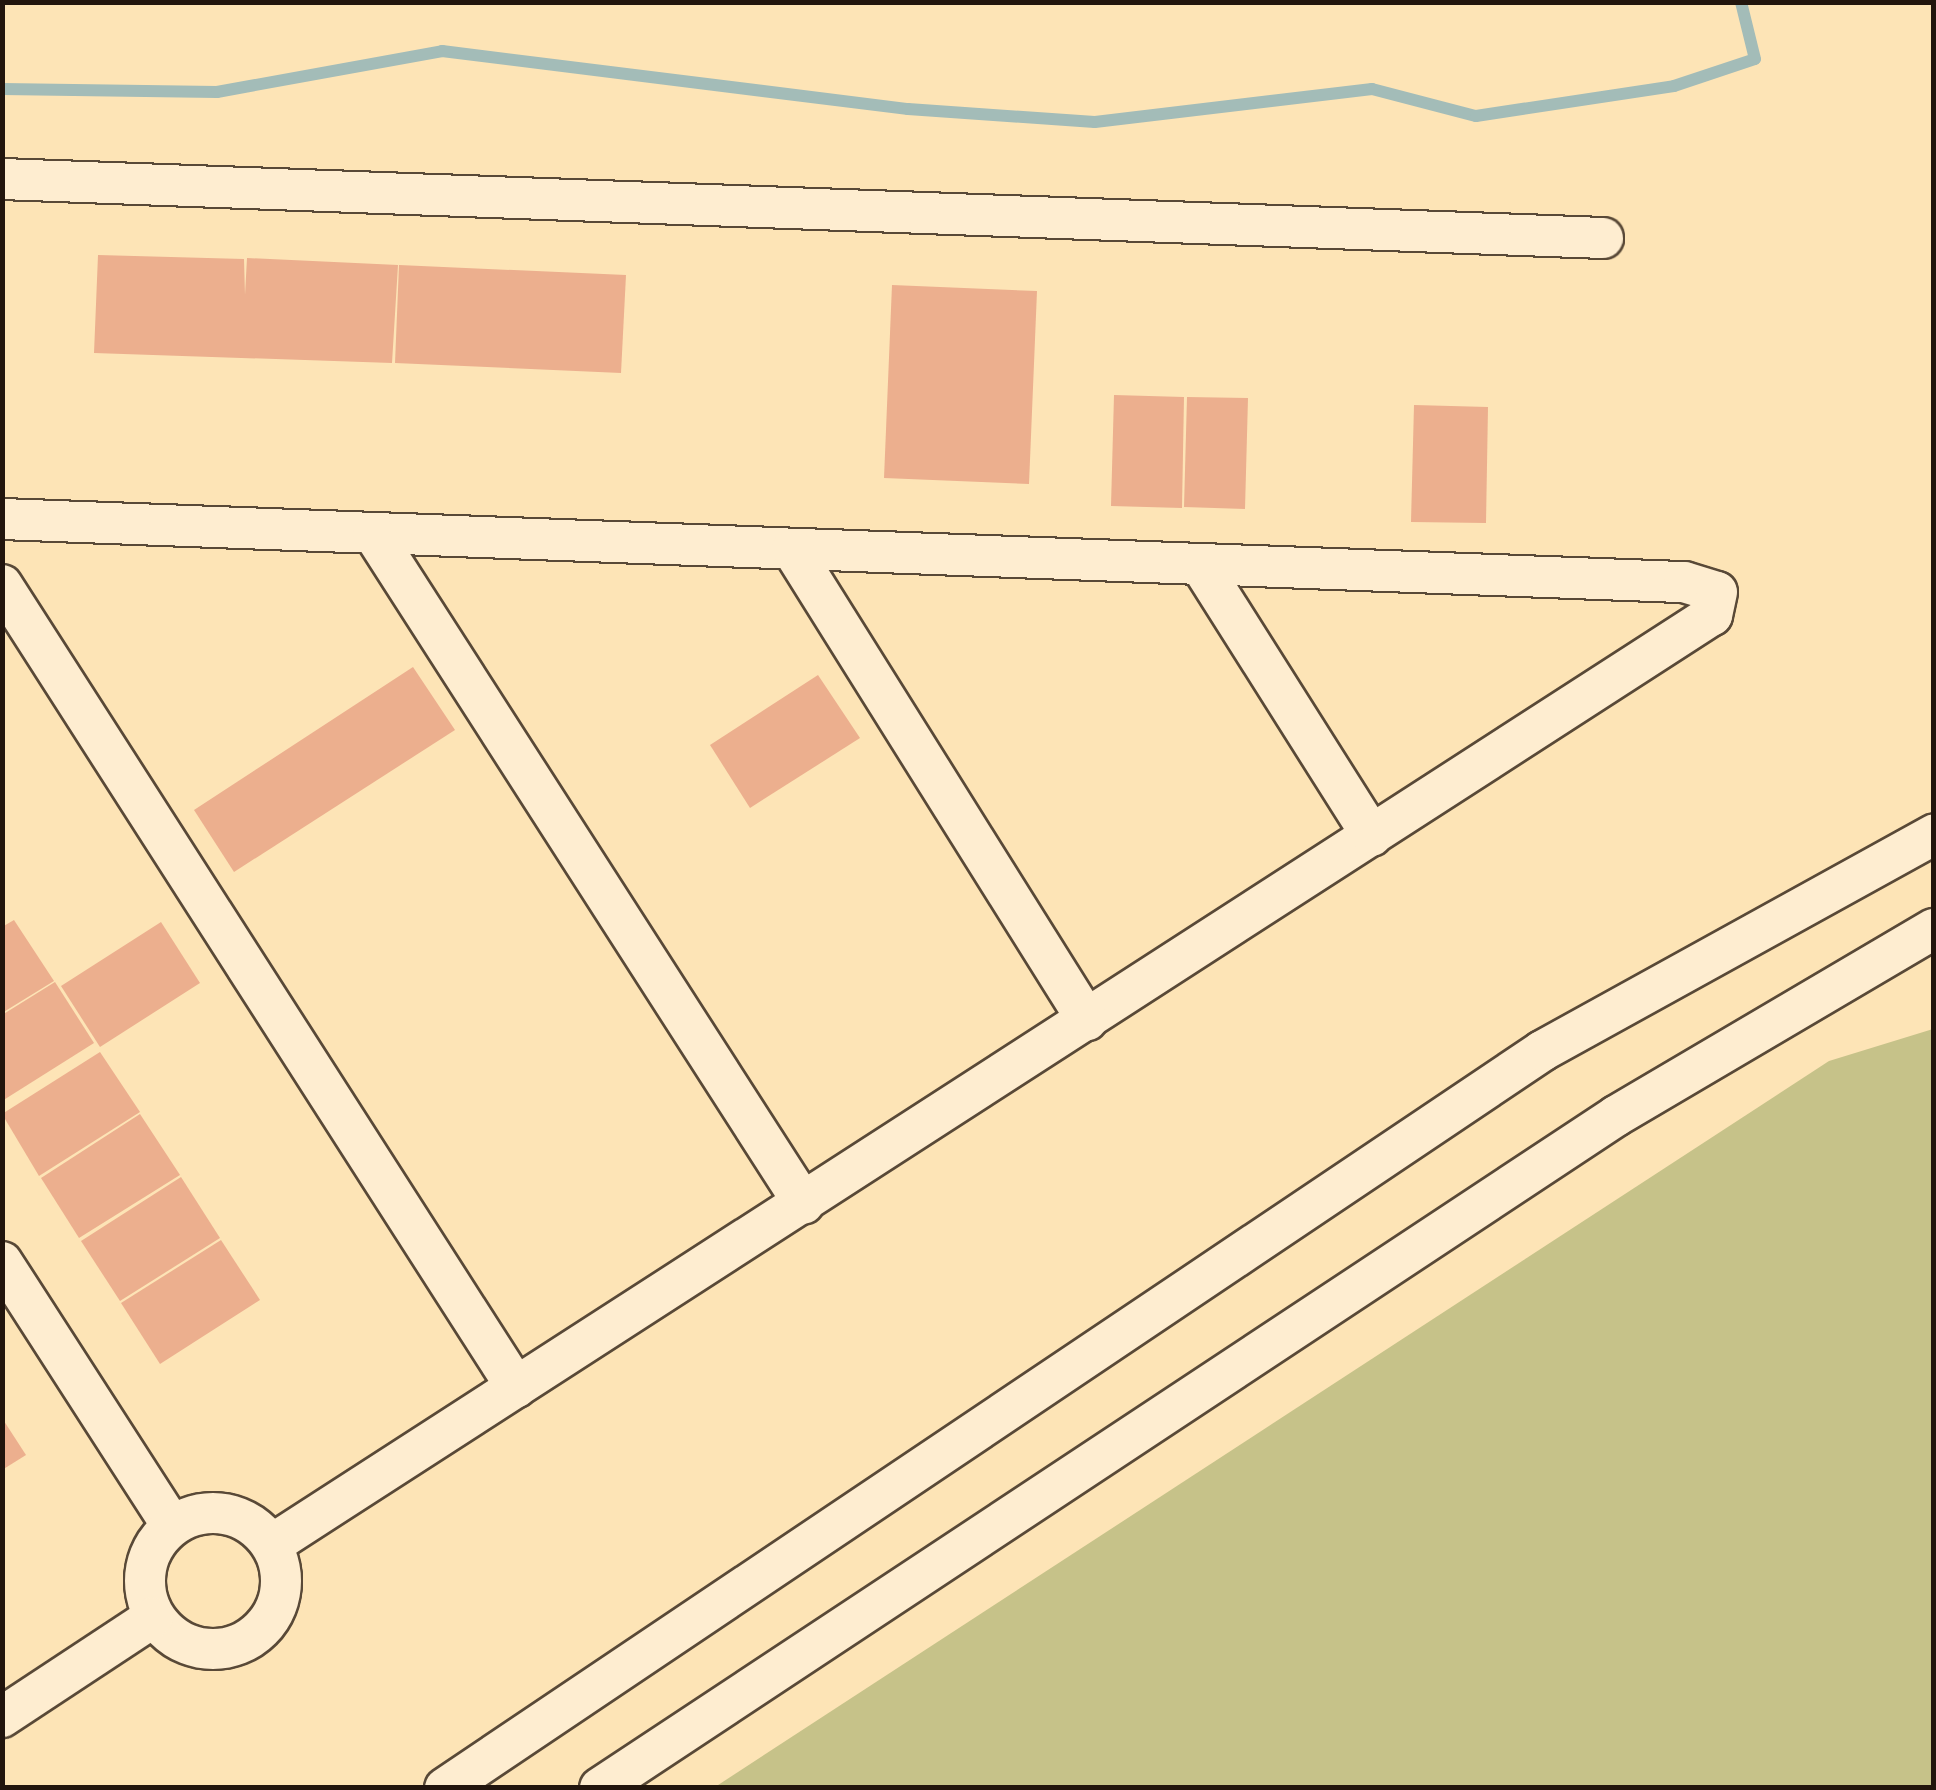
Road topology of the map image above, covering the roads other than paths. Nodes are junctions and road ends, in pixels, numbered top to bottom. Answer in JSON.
{"nodes":[{"id":1,"x":2,"y":179,"type":"edge"},
{"id":2,"x":1603,"y":238,"type":"dead end"},
{"id":3,"x":2,"y":518,"type":"edge"},
{"id":4,"x":373,"y":533,"type":"junction"},
{"id":5,"x":792,"y":549,"type":"junction"},
{"id":6,"x":1202,"y":566,"type":"junction"},
{"id":7,"x":2,"y":585,"type":"edge"},
{"id":8,"x":1934,"y":835,"type":"edge"},
{"id":9,"x":1372,"y":836,"type":"junction"},
{"id":10,"x":1934,"y":929,"type":"edge"},
{"id":11,"x":1087,"y":1020,"type":"junction"},
{"id":12,"x":804,"y":1204,"type":"junction"},
{"id":13,"x":2,"y":1262,"type":"edge"},
{"id":14,"x":516,"y":1388,"type":"junction"},
{"id":15,"x":170,"y":1523,"type":"junction"},
{"id":16,"x":274,"y":1543,"type":"junction"},
{"id":17,"x":152,"y":1618,"type":"junction"},
{"id":18,"x":2,"y":1717,"type":"edge"},
{"id":19,"x":446,"y":1788,"type":"edge"},
{"id":20,"x":600,"y":1788,"type":"edge"}],
"edges":[{"from":1,"to":2,"type":"street"},
{"from":3,"to":4,"type":"street"},
{"from":4,"to":5,"type":"street"},
{"from":4,"to":12,"type":"street"},
{"from":5,"to":6,"type":"street"},
{"from":5,"to":11,"type":"street"},
{"from":6,"to":9,"type":"street"},
{"from":6,"to":9,"type":"street"},
{"from":7,"to":14,"type":"street"},
{"from":8,"to":19,"type":"street"},
{"from":9,"to":11,"type":"street"},
{"from":10,"to":20,"type":"street"},
{"from":11,"to":12,"type":"street"},
{"from":12,"to":14,"type":"street"},
{"from":13,"to":15,"type":"street"},
{"from":14,"to":16,"type":"street"},
{"from":15,"to":16,"type":"street"},
{"from":15,"to":17,"type":"street"},
{"from":16,"to":17,"type":"street"},
{"from":17,"to":18,"type":"street"}]}
